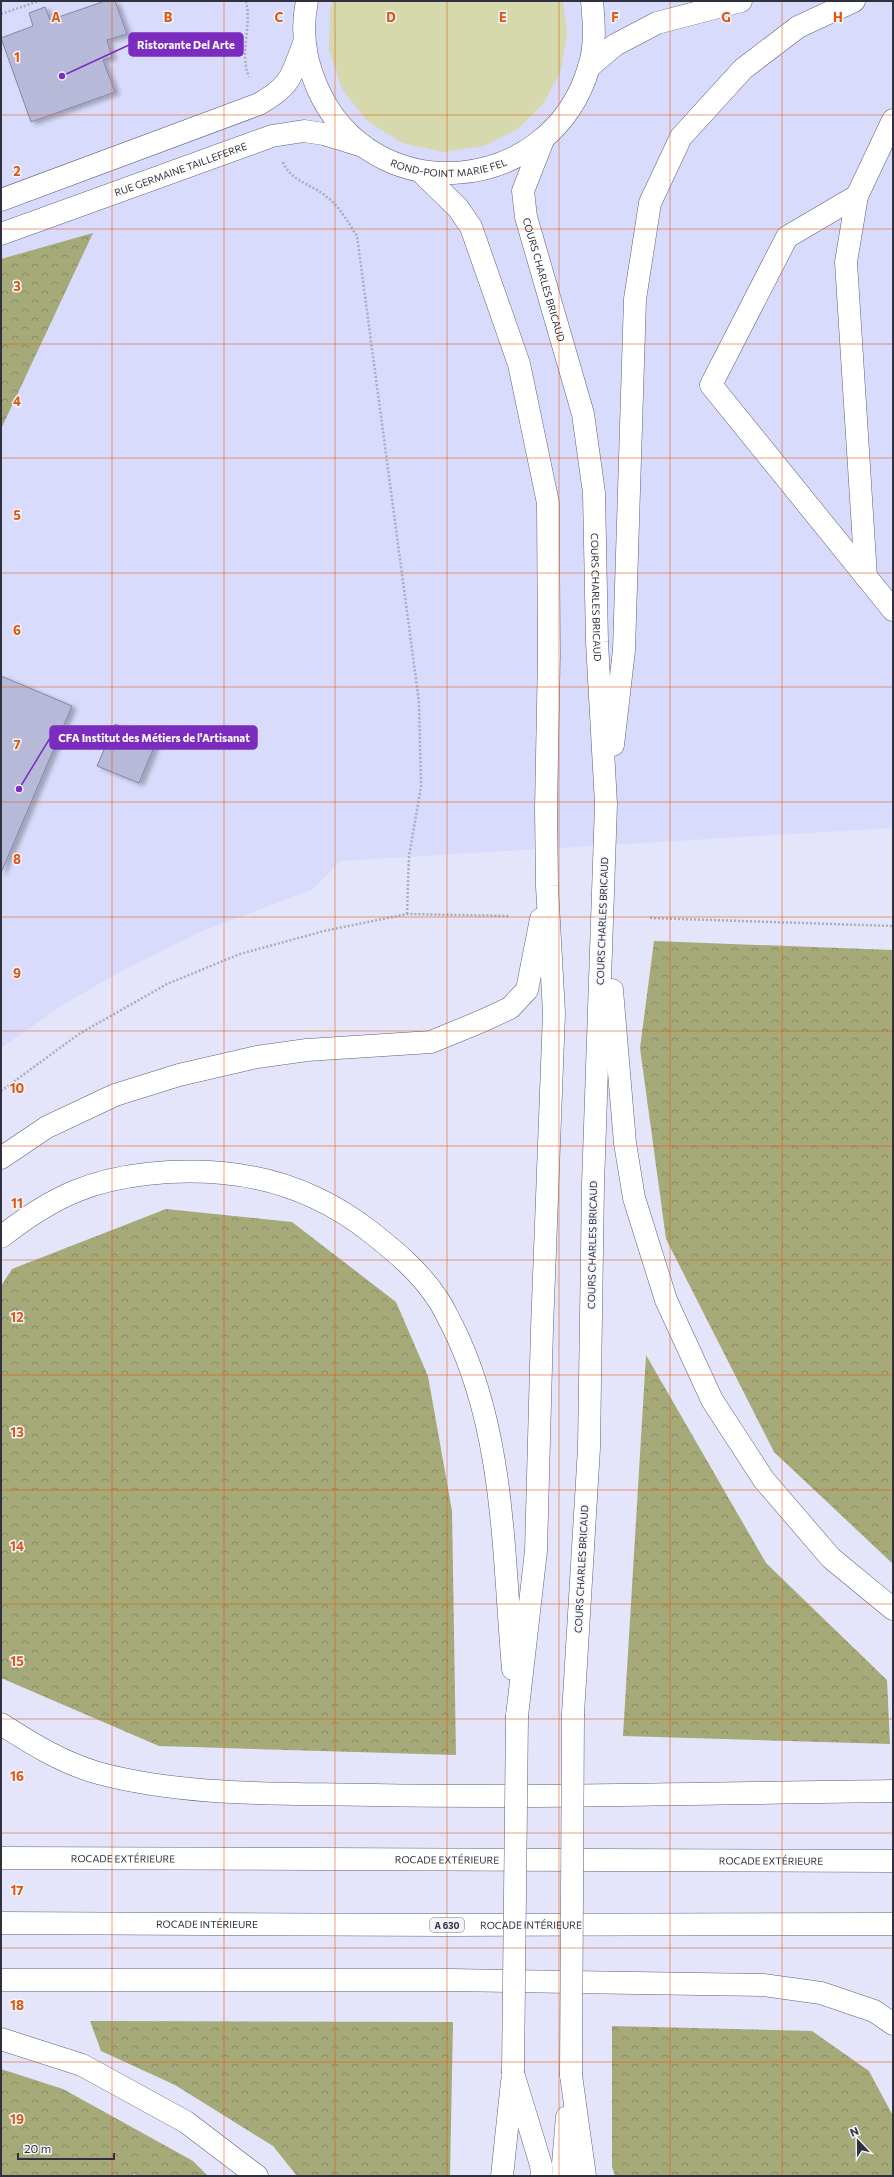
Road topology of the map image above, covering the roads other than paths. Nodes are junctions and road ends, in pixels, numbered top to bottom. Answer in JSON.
{"nodes":[{"id":1,"x":308,"y":1,"type":"edge"},
{"id":2,"x":592,"y":1,"type":"edge"},
{"id":3,"x":741,"y":1,"type":"edge"},
{"id":4,"x":854,"y":1,"type":"edge"},
{"id":5,"x":304,"y":44,"type":"junction"},
{"id":6,"x":589,"y":67,"type":"junction"},
{"id":7,"x":893,"y":120,"type":"edge"},
{"id":8,"x":543,"y":140,"type":"junction"},
{"id":9,"x":363,"y":146,"type":"junction"},
{"id":10,"x":421,"y":172,"type":"junction"},
{"id":11,"x":857,"y":196,"type":"junction"},
{"id":12,"x":1,"y":200,"type":"edge"},
{"id":13,"x":1,"y":234,"type":"edge"},
{"id":14,"x":866,"y":577,"type":"junction"},
{"id":15,"x":893,"y":610,"type":"edge"},
{"id":16,"x":606,"y":804,"type":"junction"},
{"id":17,"x":604,"y":884,"type":"junction"},
{"id":18,"x":547,"y":886,"type":"junction"},
{"id":19,"x":1,"y":1158,"type":"edge"},
{"id":20,"x":1,"y":1237,"type":"edge"},
{"id":21,"x":893,"y":1609,"type":"edge"},
{"id":22,"x":517,"y":1716,"type":"junction"},
{"id":23,"x":1,"y":1724,"type":"edge"},
{"id":24,"x":893,"y":1791,"type":"edge"},
{"id":25,"x":1,"y":1858,"type":"edge"},
{"id":26,"x":893,"y":1860,"type":"edge"},
{"id":27,"x":1,"y":1923,"type":"edge"},
{"id":28,"x":893,"y":1924,"type":"edge"},
{"id":29,"x":1,"y":1980,"type":"edge"},
{"id":30,"x":893,"y":2024,"type":"edge"},
{"id":31,"x":1,"y":2039,"type":"edge"},
{"id":32,"x":513,"y":2073,"type":"junction"},
{"id":33,"x":570,"y":2075,"type":"junction"},
{"id":34,"x":257,"y":2176,"type":"edge"},
{"id":35,"x":502,"y":2176,"type":"edge"},
{"id":36,"x":542,"y":2176,"type":"edge"},
{"id":37,"x":564,"y":2176,"type":"edge"},
{"id":38,"x":585,"y":2176,"type":"edge"}],
"edges":[{"from":1,"to":5,"type":"main road","name":"ROND-POINT MARIE FEL"},
{"from":2,"to":6,"type":"main road","name":"ROND-POINT MARIE FEL"},
{"from":3,"to":6,"type":"main road"},
{"from":4,"to":16,"type":"main road"},
{"from":5,"to":9,"type":"main road","name":"ROND-POINT MARIE FEL"},
{"from":5,"to":12,"type":"main road"},
{"from":6,"to":8,"type":"main road","name":"ROND-POINT MARIE FEL"},
{"from":7,"to":11,"type":"main road"},
{"from":8,"to":10,"type":"main road","name":"ROND-POINT MARIE FEL"},
{"from":8,"to":16,"type":"main road","name":"COURS CHARLES BRICAUD"},
{"from":9,"to":10,"type":"main road","name":"ROND-POINT MARIE FEL"},
{"from":9,"to":13,"type":"main road","name":"RUE GERMAINE TAILLEFERRE"},
{"from":10,"to":18,"type":"main road"},
{"from":11,"to":14,"type":"main road"},
{"from":11,"to":14,"type":"main road"},
{"from":14,"to":15,"type":"main road"},
{"from":16,"to":17,"type":"main road","name":"COURS CHARLES BRICAUD"},
{"from":17,"to":21,"type":"main road"},
{"from":17,"to":33,"type":"main road","name":"COURS CHARLES BRICAUD","bridge":true},
{"from":18,"to":19,"type":"main road"},
{"from":18,"to":22,"type":"main road"},
{"from":20,"to":22,"type":"main road"},
{"from":22,"to":32,"type":"main road","bridge":true},
{"from":23,"to":24,"type":"main road"},
{"from":25,"to":26,"type":"main road","name":"ROCADE EXTÉRIEURE"},
{"from":27,"to":28,"type":"main road","name":"ROCADE INTÉRIEURE","number":"A 630"},
{"from":29,"to":30,"type":"main road"},
{"from":31,"to":34,"type":"main road"},
{"from":32,"to":35,"type":"main road"},
{"from":32,"to":36,"type":"main road"},
{"from":33,"to":37,"type":"main road"},
{"from":33,"to":38,"type":"main road"}]}
